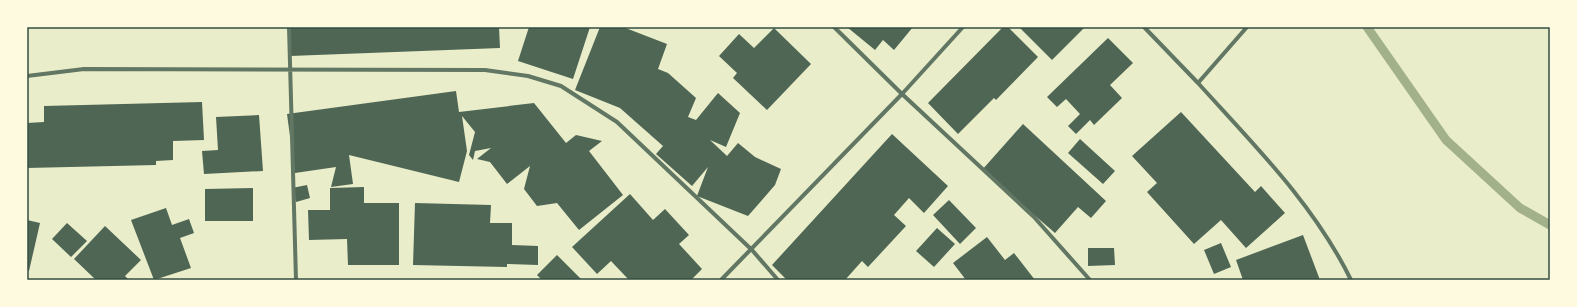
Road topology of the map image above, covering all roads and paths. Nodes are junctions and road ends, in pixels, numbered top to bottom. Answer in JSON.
{"nodes":[{"id":1,"x":289,"y":27,"type":"edge"},
{"id":2,"x":834,"y":27,"type":"edge"},
{"id":3,"x":963,"y":27,"type":"edge"},
{"id":4,"x":1144,"y":27,"type":"edge"},
{"id":5,"x":1246,"y":27,"type":"edge"},
{"id":6,"x":290,"y":70,"type":"junction"},
{"id":7,"x":27,"y":76,"type":"edge"},
{"id":8,"x":1198,"y":83,"type":"junction"},
{"id":9,"x":902,"y":94,"type":"junction"},
{"id":10,"x":752,"y":250,"type":"junction"},
{"id":11,"x":296,"y":280,"type":"edge"},
{"id":12,"x":721,"y":280,"type":"edge"},
{"id":13,"x":778,"y":280,"type":"edge"},
{"id":14,"x":1090,"y":280,"type":"edge"},
{"id":15,"x":1352,"y":280,"type":"edge"}],
"edges":[{"from":1,"to":6,"type":"street"},
{"from":2,"to":9,"type":"street"},
{"from":3,"to":9,"type":"street"},
{"from":4,"to":8,"type":"street"},
{"from":5,"to":8,"type":"street"},
{"from":6,"to":7,"type":"street"},
{"from":6,"to":10,"type":"street"},
{"from":6,"to":11,"type":"street"},
{"from":8,"to":15,"type":"street"},
{"from":9,"to":10,"type":"street"},
{"from":9,"to":14,"type":"street"},
{"from":10,"to":12,"type":"street"},
{"from":10,"to":13,"type":"street"}]}
